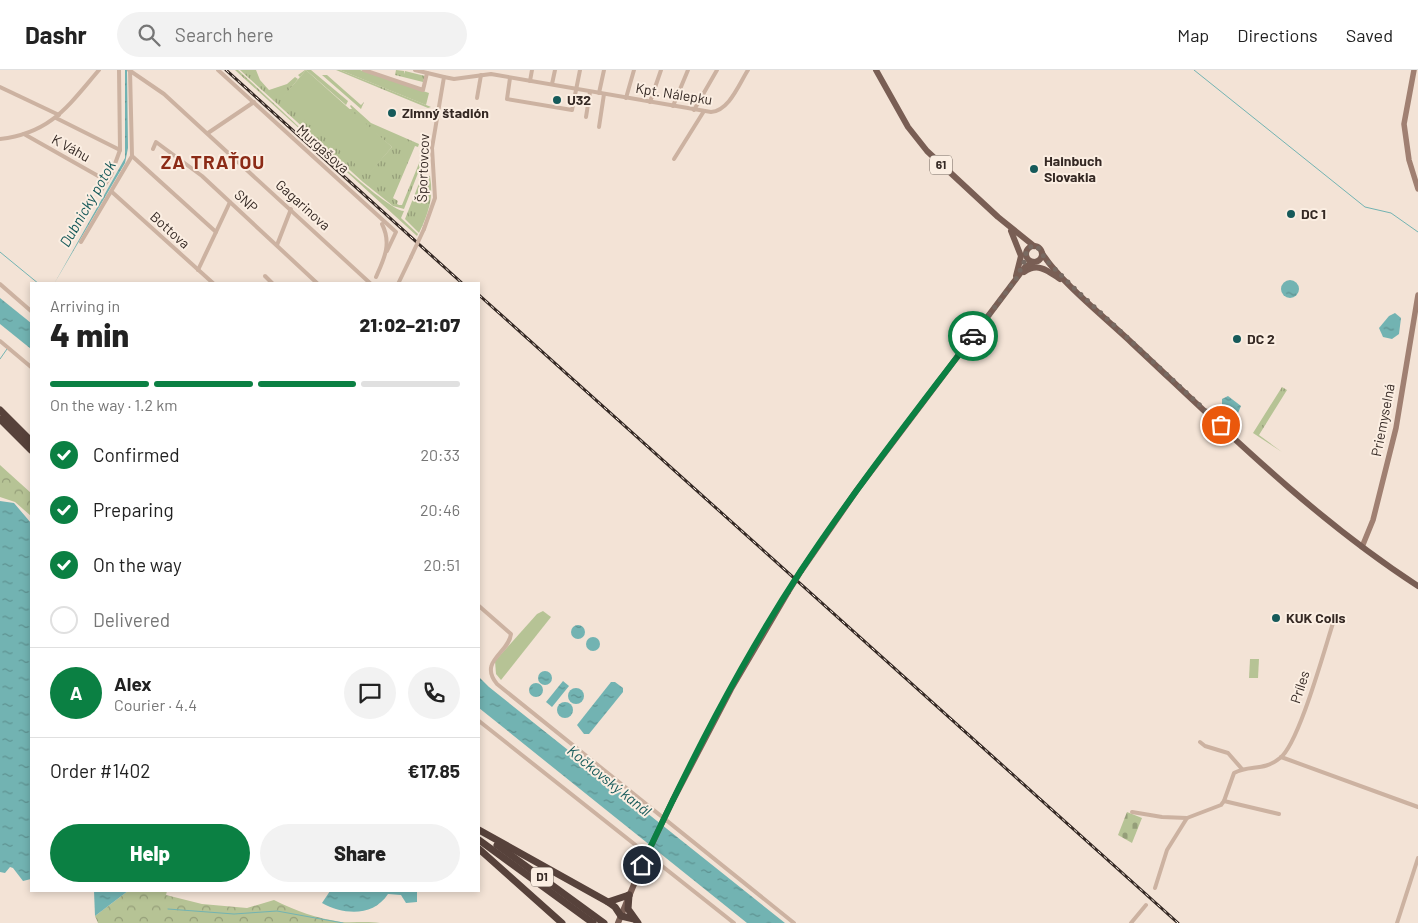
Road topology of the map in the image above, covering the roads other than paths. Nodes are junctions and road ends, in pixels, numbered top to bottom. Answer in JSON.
{"nodes":[{"id":1,"x":99,"y":70,"type":"edge"},
{"id":2,"x":120,"y":70,"type":"edge"},
{"id":3,"x":130,"y":70,"type":"edge"},
{"id":4,"x":218,"y":70,"type":"edge"},
{"id":5,"x":364,"y":70,"type":"edge"},
{"id":6,"x":418,"y":70,"type":"edge"},
{"id":7,"x":532,"y":70,"type":"edge"},
{"id":8,"x":555,"y":70,"type":"edge"},
{"id":9,"x":580,"y":70,"type":"edge"},
{"id":10,"x":604,"y":70,"type":"edge"},
{"id":11,"x":634,"y":70,"type":"edge"},
{"id":12,"x":661,"y":70,"type":"edge"},
{"id":13,"x":688,"y":70,"type":"edge"},
{"id":14,"x":717,"y":70,"type":"edge"},
{"id":15,"x":748,"y":70,"type":"edge"},
{"id":16,"x":876,"y":70,"type":"edge"},
{"id":17,"x":1414,"y":70,"type":"edge"},
{"id":18,"x":427,"y":73,"type":"junction"},
{"id":19,"x":484,"y":73,"type":"edge"},
{"id":20,"x":444,"y":77,"type":"junction"},
{"id":21,"x":510,"y":78,"type":"junction"},
{"id":22,"x":530,"y":81,"type":"junction"},
{"id":23,"x":552,"y":84,"type":"junction"},
{"id":24,"x":0,"y":87,"type":"edge"},
{"id":25,"x":576,"y":89,"type":"junction"},
{"id":26,"x":590,"y":92,"type":"junction"},
{"id":27,"x":599,"y":93,"type":"junction"},
{"id":28,"x":604,"y":94,"type":"junction"},
{"id":29,"x":478,"y":98,"type":"dead end"},
{"id":30,"x":626,"y":98,"type":"junction"},
{"id":31,"x":254,"y":102,"type":"junction"},
{"id":32,"x":650,"y":102,"type":"junction"},
{"id":33,"x":673,"y":106,"type":"junction"},
{"id":34,"x":694,"y":110,"type":"junction"},
{"id":35,"x":704,"y":111,"type":"junction"},
{"id":36,"x":57,"y":117,"type":"junction"},
{"id":37,"x":586,"y":117,"type":"dead end"},
{"id":38,"x":599,"y":127,"type":"dead end"},
{"id":39,"x":208,"y":133,"type":"junction"},
{"id":40,"x":24,"y":134,"type":"junction"},
{"id":41,"x":0,"y":139,"type":"edge"},
{"id":42,"x":153,"y":149,"type":"dead end"},
{"id":43,"x":120,"y":150,"type":"junction"},
{"id":44,"x":132,"y":156,"type":"junction"},
{"id":45,"x":674,"y":159,"type":"dead end"},
{"id":46,"x":107,"y":181,"type":"junction"},
{"id":47,"x":1418,"y":189,"type":"edge"},
{"id":48,"x":112,"y":192,"type":"junction"},
{"id":49,"x":100,"y":194,"type":"dead end"},
{"id":50,"x":230,"y":202,"type":"junction"},
{"id":51,"x":291,"y":209,"type":"junction"},
{"id":52,"x":382,"y":224,"type":"dead end"},
{"id":53,"x":1008,"y":225,"type":"junction"},
{"id":54,"x":1014,"y":231,"type":"junction"},
{"id":55,"x":216,"y":232,"type":"junction"},
{"id":56,"x":81,"y":242,"type":"dead end"},
{"id":57,"x":277,"y":245,"type":"junction"},
{"id":58,"x":1034,"y":246,"type":"junction"},
{"id":59,"x":387,"y":251,"type":"junction"},
{"id":60,"x":1026,"y":253,"type":"junction"},
{"id":61,"x":1042,"y":253,"type":"junction"},
{"id":62,"x":1035,"y":262,"type":"junction"},
{"id":63,"x":198,"y":270,"type":"junction"},
{"id":64,"x":1058,"y":273,"type":"junction"},
{"id":65,"x":265,"y":276,"type":"dead end"},
{"id":66,"x":376,"y":278,"type":"dead end"},
{"id":67,"x":1016,"y":279,"type":"junction"},
{"id":68,"x":212,"y":282,"type":"edge"},
{"id":69,"x":272,"y":282,"type":"edge"},
{"id":70,"x":316,"y":282,"type":"edge"},
{"id":71,"x":370,"y":282,"type":"edge"},
{"id":72,"x":399,"y":282,"type":"edge"},
{"id":73,"x":0,"y":284,"type":"edge"},
{"id":74,"x":1074,"y":288,"type":"junction"},
{"id":75,"x":1418,"y":295,"type":"edge"},
{"id":76,"x":30,"y":310,"type":"edge"},
{"id":77,"x":0,"y":341,"type":"edge"},
{"id":78,"x":30,"y":366,"type":"edge"},
{"id":79,"x":0,"y":410,"type":"edge"},
{"id":80,"x":0,"y":419,"type":"edge"},
{"id":81,"x":30,"y":440,"type":"edge"},
{"id":82,"x":30,"y":449,"type":"edge"},
{"id":83,"x":1362,"y":547,"type":"junction"},
{"id":84,"x":1418,"y":586,"type":"edge"},
{"id":85,"x":480,"y":607,"type":"edge"},
{"id":86,"x":1334,"y":620,"type":"dead end"},
{"id":87,"x":480,"y":722,"type":"edge"},
{"id":88,"x":1200,"y":742,"type":"dead end"},
{"id":89,"x":1281,"y":757,"type":"junction"},
{"id":90,"x":1242,"y":769,"type":"junction"},
{"id":91,"x":1224,"y":801,"type":"junction"},
{"id":92,"x":1418,"y":807,"type":"edge"},
{"id":93,"x":1132,"y":812,"type":"dead end"},
{"id":94,"x":1279,"y":814,"type":"dead end"},
{"id":95,"x":1187,"y":818,"type":"junction"},
{"id":96,"x":480,"y":832,"type":"edge"},
{"id":97,"x":480,"y":832,"type":"edge"},
{"id":98,"x":480,"y":841,"type":"edge"},
{"id":99,"x":480,"y":850,"type":"edge"},
{"id":100,"x":1418,"y":858,"type":"edge"},
{"id":101,"x":1155,"y":888,"type":"dead end"},
{"id":102,"x":629,"y":895,"type":"junction"},
{"id":103,"x":608,"y":902,"type":"junction"},
{"id":104,"x":1146,"y":905,"type":"dead end"},
{"id":105,"x":619,"y":919,"type":"edge"},
{"id":106,"x":636,"y":921,"type":"edge"},
{"id":107,"x":562,"y":923,"type":"edge"},
{"id":108,"x":593,"y":923,"type":"edge"},
{"id":109,"x":604,"y":923,"type":"edge"},
{"id":110,"x":734,"y":923,"type":"edge"},
{"id":111,"x":794,"y":923,"type":"edge"},
{"id":112,"x":1131,"y":923,"type":"edge"},
{"id":113,"x":1397,"y":923,"type":"edge"}],
"edges":[{"from":1,"to":36,"type":"street","name":"K Váhu"},
{"from":2,"to":43,"type":"street"},
{"from":3,"to":39,"type":"street","name":"Gagarinova"},
{"from":3,"to":44,"type":"street"},
{"from":4,"to":31,"type":"street","name":"Murgašova"},
{"from":5,"to":18,"type":"street"},
{"from":6,"to":18,"type":"street"},
{"from":7,"to":22,"type":"street"},
{"from":8,"to":23,"type":"street"},
{"from":9,"to":25,"type":"street"},
{"from":10,"to":27,"type":"street"},
{"from":11,"to":30,"type":"street"},
{"from":12,"to":32,"type":"street"},
{"from":13,"to":33,"type":"street"},
{"from":14,"to":34,"type":"street"},
{"from":15,"to":35,"type":"street","name":"Kpt. Nálepku"},
{"from":16,"to":53,"type":"main road","number":"61"},
{"from":17,"to":47,"type":"street"},
{"from":18,"to":20,"type":"street"},
{"from":19,"to":20,"type":"street"},
{"from":19,"to":21,"type":"street"},
{"from":19,"to":29,"type":"street"},
{"from":20,"to":72,"type":"street","name":"Športovcov","bridge":true},
{"from":21,"to":22,"type":"street","name":"Kpt. Nálepku"},
{"from":21,"to":25,"type":"street"},
{"from":22,"to":23,"type":"street","name":"Kpt. Nálepku"},
{"from":23,"to":25,"type":"street","name":"Kpt. Nálepku"},
{"from":24,"to":36,"type":"street"},
{"from":25,"to":26,"type":"street","name":"Kpt. Nálepku"},
{"from":26,"to":27,"type":"street","name":"Kpt. Nálepku"},
{"from":26,"to":37,"type":"street"},
{"from":27,"to":28,"type":"street","name":"Kpt. Nálepku"},
{"from":28,"to":30,"type":"street","name":"Kpt. Nálepku"},
{"from":28,"to":38,"type":"street"},
{"from":30,"to":32,"type":"street","name":"Kpt. Nálepku"},
{"from":31,"to":39,"type":"street"},
{"from":31,"to":59,"type":"street","name":"Murgašova"},
{"from":32,"to":33,"type":"street","name":"Kpt. Nálepku"},
{"from":33,"to":34,"type":"street","name":"Kpt. Nálepku"},
{"from":34,"to":35,"type":"street","name":"Kpt. Nálepku"},
{"from":35,"to":45,"type":"street"},
{"from":36,"to":40,"type":"street","name":"K Váhu"},
{"from":36,"to":43,"type":"street"},
{"from":39,"to":51,"type":"street","name":"Gagarinova"},
{"from":40,"to":41,"type":"street","name":"K Váhu"},
{"from":40,"to":46,"type":"street","name":"K Váhu"},
{"from":42,"to":50,"type":"street","name":"SNP"},
{"from":43,"to":46,"type":"street"},
{"from":44,"to":48,"type":"street"},
{"from":44,"to":55,"type":"street"},
{"from":46,"to":49,"type":"street"},
{"from":48,"to":56,"type":"street"},
{"from":48,"to":63,"type":"street","name":"Bottova"},
{"from":50,"to":55,"type":"street"},
{"from":50,"to":57,"type":"street","name":"SNP"},
{"from":51,"to":57,"type":"street"},
{"from":51,"to":71,"type":"street","name":"Gagarinova"},
{"from":52,"to":59,"type":"street"},
{"from":53,"to":54,"type":"main road","number":"61"},
{"from":53,"to":67,"type":"main road"},
{"from":54,"to":58,"type":"main road","number":"61"},
{"from":54,"to":60,"type":"main road","number":"61"},
{"from":55,"to":63,"type":"street"},
{"from":57,"to":70,"type":"street","name":"SNP"},
{"from":58,"to":60,"type":"main road"},
{"from":58,"to":61,"type":"main road","number":"61"},
{"from":59,"to":66,"type":"street","name":"Murgašova"},
{"from":60,"to":62,"type":"main road","number":"61"},
{"from":60,"to":67,"type":"main road"},
{"from":61,"to":62,"type":"main road"},
{"from":61,"to":64,"type":"main road","number":"61"},
{"from":62,"to":64,"type":"main road","number":"61"},
{"from":62,"to":67,"type":"main road"},
{"from":63,"to":68,"type":"street","name":"Bottova"},
{"from":64,"to":74,"type":"main road","number":"61"},
{"from":65,"to":69,"type":"street"},
{"from":67,"to":74,"type":"main road"},
{"from":67,"to":102,"type":"main road","bridge":true},
{"from":73,"to":76,"type":"street"},
{"from":74,"to":83,"type":"main road","number":"61"},
{"from":75,"to":83,"type":"street","name":"Priemyselná"},
{"from":77,"to":78,"type":"street"},
{"from":79,"to":81,"type":"highway"},
{"from":80,"to":82,"type":"highway"},
{"from":83,"to":84,"type":"main road","number":"61"},
{"from":85,"to":111,"type":"street"},
{"from":86,"to":89,"type":"street","name":"Príles"},
{"from":87,"to":110,"type":"street"},
{"from":88,"to":90,"type":"street"},
{"from":89,"to":90,"type":"street"},
{"from":89,"to":92,"type":"street"},
{"from":90,"to":91,"type":"street"},
{"from":91,"to":94,"type":"street"},
{"from":91,"to":95,"type":"street"},
{"from":93,"to":95,"type":"street"},
{"from":95,"to":101,"type":"street"},
{"from":96,"to":103,"type":"highway"},
{"from":97,"to":109,"type":"highway","number":"D1"},
{"from":98,"to":108,"type":"highway","number":"D1"},
{"from":99,"to":107,"type":"highway"},
{"from":100,"to":113,"type":"street"},
{"from":102,"to":103,"type":"highway"},
{"from":102,"to":105,"type":"main road"},
{"from":102,"to":106,"type":"highway"},
{"from":103,"to":105,"type":"highway"},
{"from":104,"to":112,"type":"street"},
{"from":105,"to":106,"type":"highway"}]}
